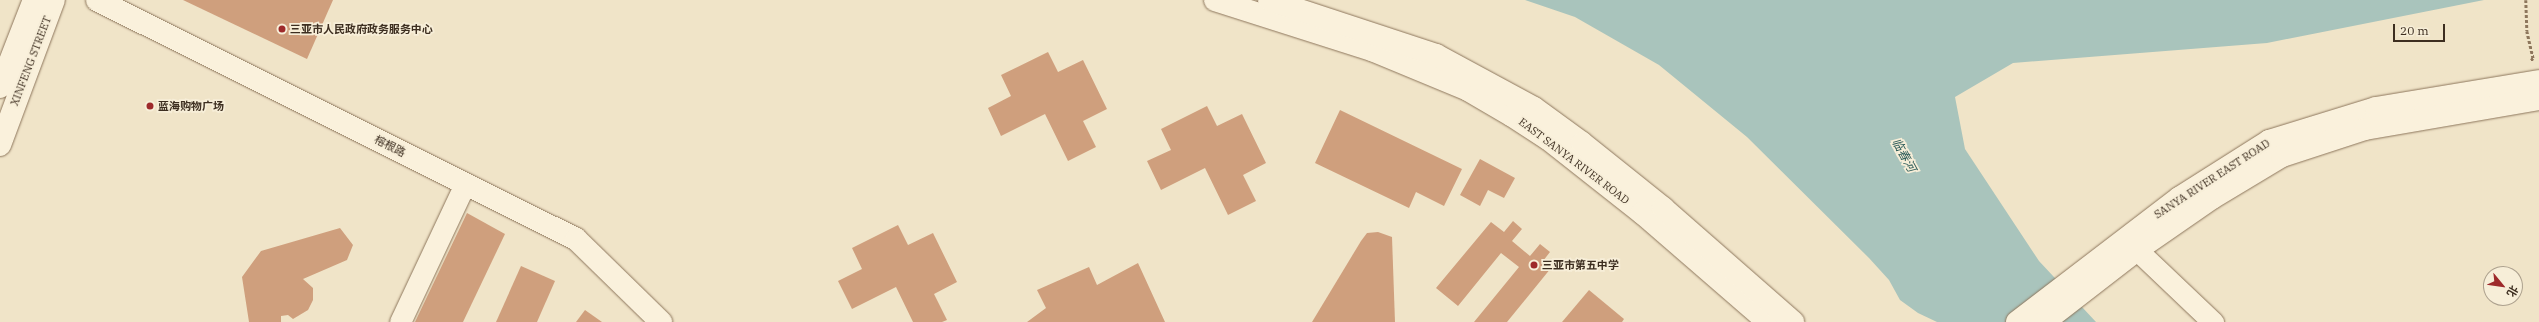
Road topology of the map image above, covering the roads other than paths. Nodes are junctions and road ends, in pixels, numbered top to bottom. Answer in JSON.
{"nodes":[{"id":1,"x":34,"y":0,"type":"edge"},
{"id":2,"x":54,"y":0,"type":"edge"},
{"id":3,"x":97,"y":0,"type":"edge"},
{"id":4,"x":1216,"y":0,"type":"edge"},
{"id":5,"x":1269,"y":0,"type":"edge"},
{"id":6,"x":2534,"y":74,"type":"edge"},
{"id":7,"x":0,"y":87,"type":"edge"},
{"id":8,"x":2539,"y":99,"type":"edge"},
{"id":9,"x":0,"y":145,"type":"edge"},
{"id":10,"x":465,"y":184,"type":"junction"},
{"id":11,"x":2137,"y":250,"type":"junction"},
{"id":12,"x":2111,"y":259,"type":"junction"},
{"id":13,"x":400,"y":322,"type":"edge"},
{"id":14,"x":661,"y":322,"type":"edge"},
{"id":15,"x":1768,"y":322,"type":"edge"},
{"id":16,"x":1793,"y":322,"type":"edge"},
{"id":17,"x":2017,"y":322,"type":"edge"},
{"id":18,"x":2044,"y":322,"type":"edge"},
{"id":19,"x":2213,"y":322,"type":"edge"}],
"edges":[{"from":1,"to":7,"type":"main road","name":"XINFENG STREET"},
{"from":2,"to":9,"type":"main road","name":"XINFENG STREET"},
{"from":3,"to":10,"type":"main road","name":"榕根路"},
{"from":4,"to":15,"type":"main road","name":"EAST SANYA RIVER ROAD"},
{"from":5,"to":16,"type":"main road","name":"EAST SANYA RIVER ROAD"},
{"from":6,"to":12,"type":"main road","name":"SANYA RIVER EAST ROAD"},
{"from":8,"to":11,"type":"main road","name":"SANYA RIVER EAST ROAD"},
{"from":10,"to":13,"type":"street"},
{"from":10,"to":14,"type":"main road","name":"榕根路"},
{"from":11,"to":12,"type":"main road","name":"SANYA RIVER EAST ROAD"},
{"from":11,"to":19,"type":"street"},
{"from":12,"to":17,"type":"main road"},
{"from":12,"to":18,"type":"main road"}]}
